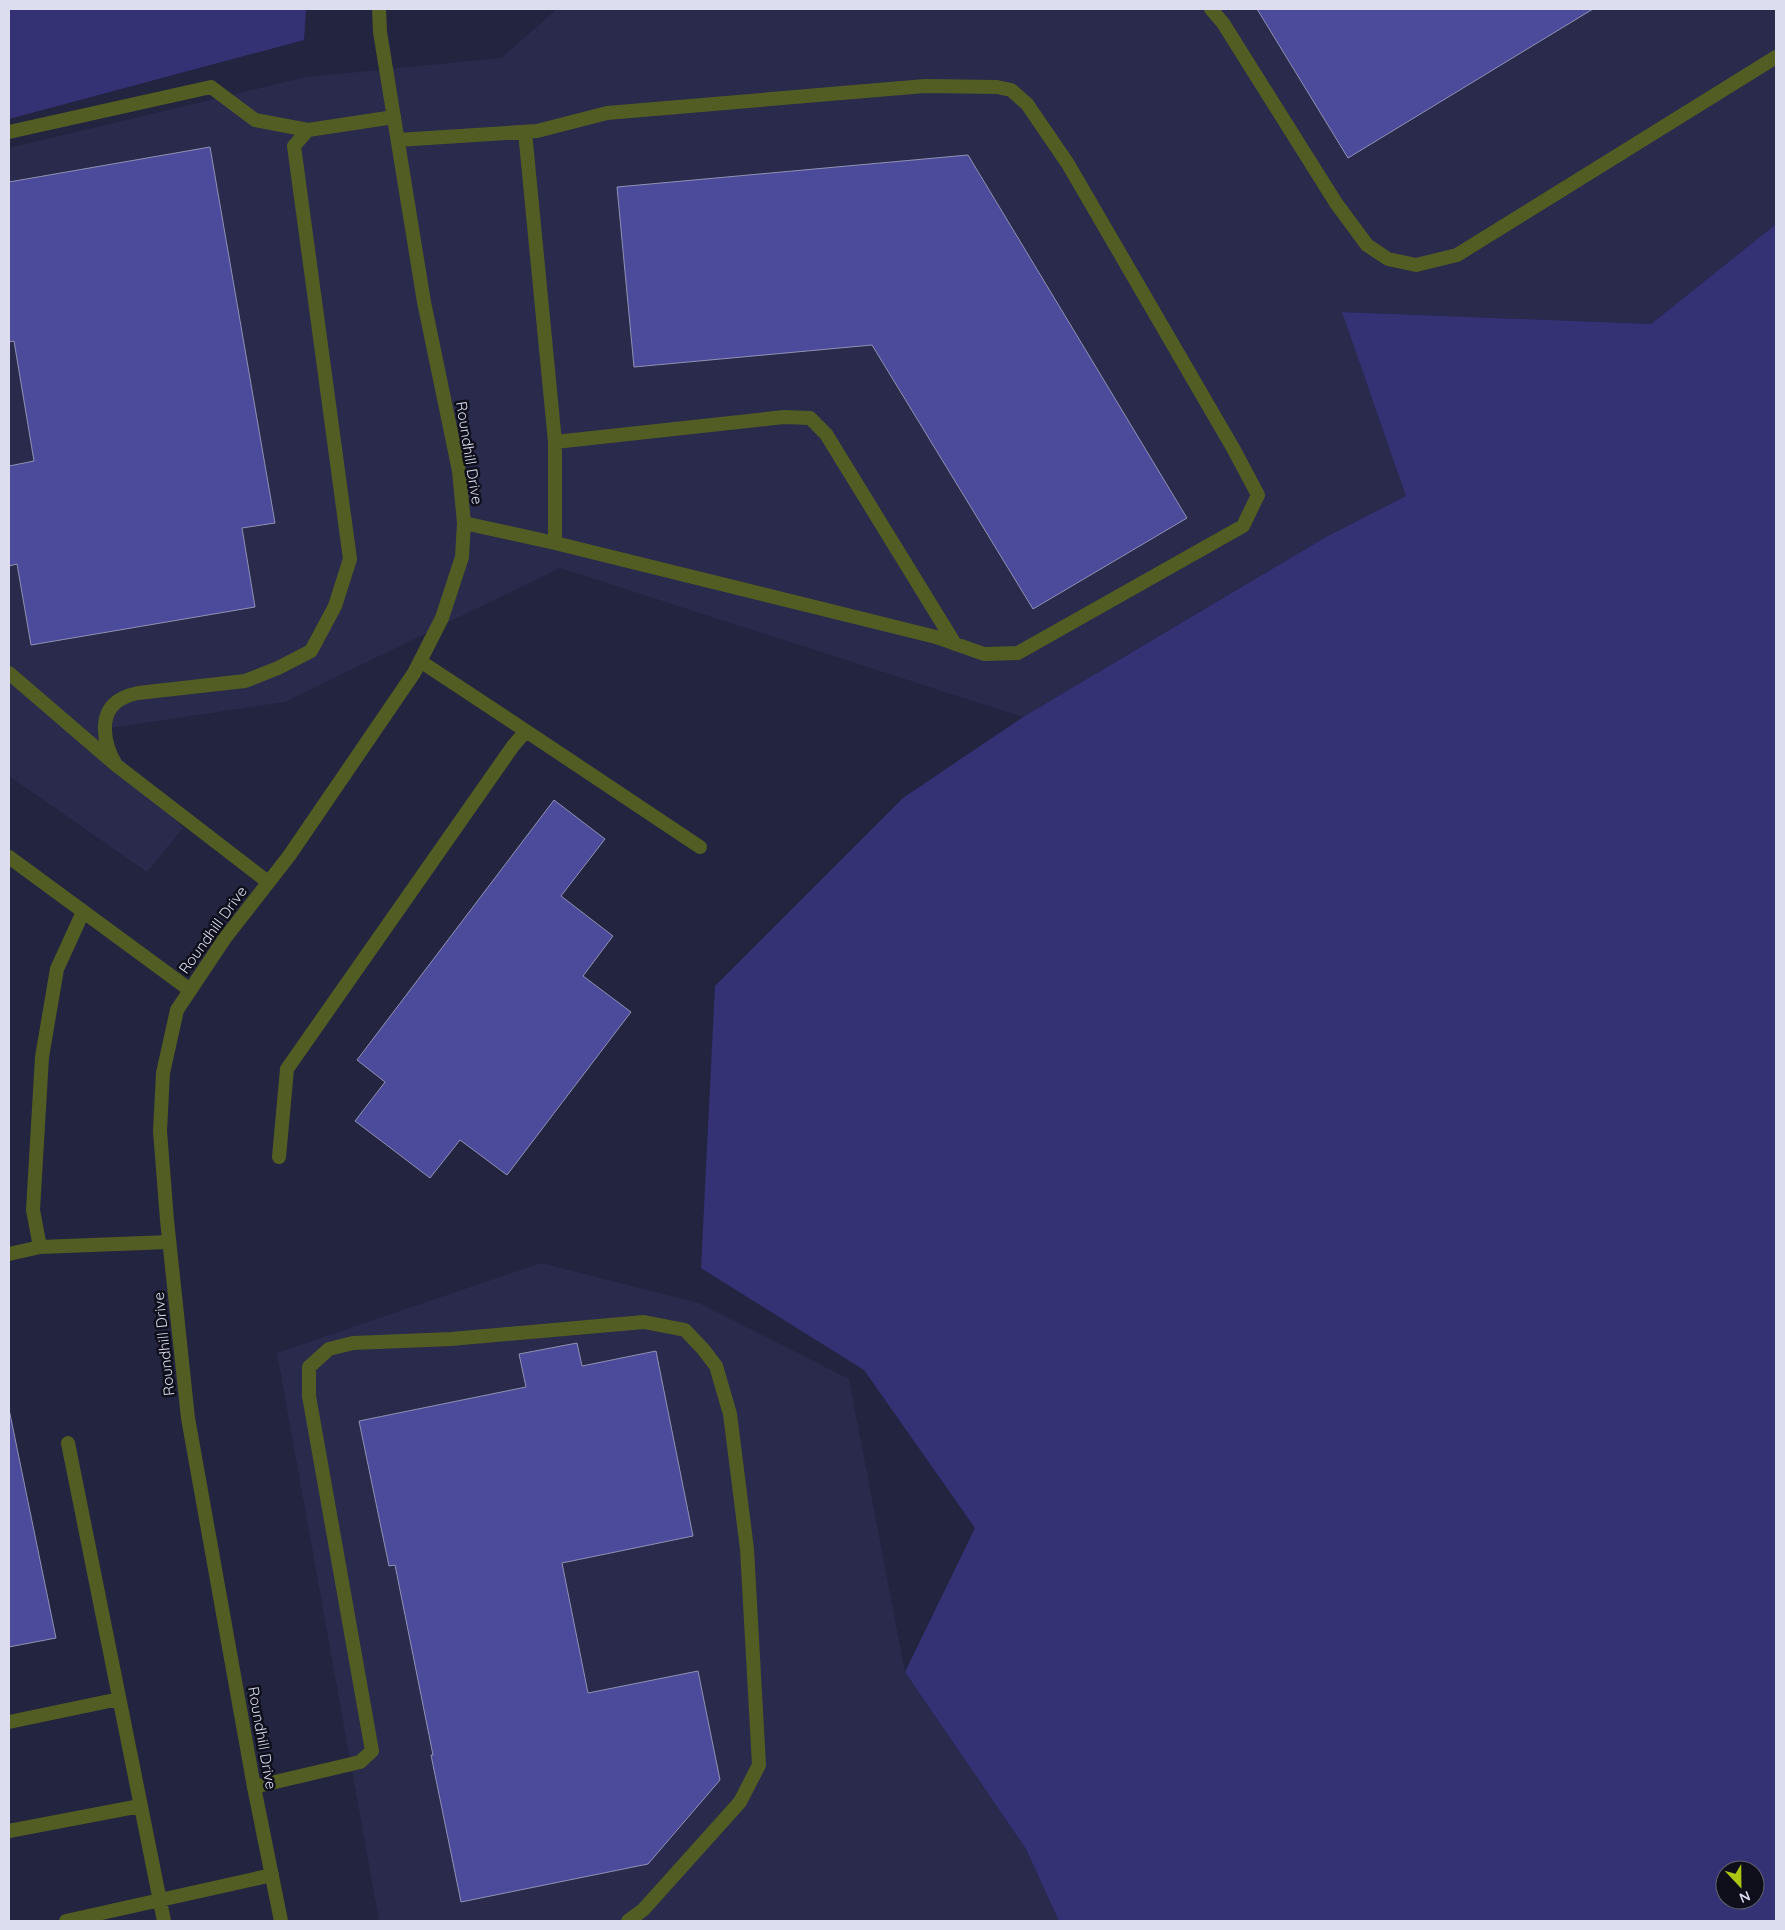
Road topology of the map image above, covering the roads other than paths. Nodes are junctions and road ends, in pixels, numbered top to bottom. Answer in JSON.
{"nodes":[{"id":1,"x":379,"y":9,"type":"edge"},
{"id":2,"x":1211,"y":9,"type":"edge"},
{"id":3,"x":1776,"y":57,"type":"edge"},
{"id":4,"x":394,"y":117,"type":"junction"},
{"id":5,"x":308,"y":130,"type":"junction"},
{"id":6,"x":9,"y":132,"type":"edge"},
{"id":7,"x":525,"y":132,"type":"junction"},
{"id":8,"x":398,"y":140,"type":"junction"},
{"id":9,"x":555,"y":442,"type":"junction"},
{"id":10,"x":464,"y":523,"type":"junction"},
{"id":11,"x":555,"y":543,"type":"junction"},
{"id":12,"x":955,"y":644,"type":"junction"},
{"id":13,"x":420,"y":661,"type":"junction"},
{"id":14,"x":9,"y":673,"type":"edge"},
{"id":15,"x":526,"y":732,"type":"junction"},
{"id":16,"x":116,"y":766,"type":"junction"},
{"id":17,"x":700,"y":847,"type":"dead end"},
{"id":18,"x":9,"y":857,"type":"edge"},
{"id":19,"x":268,"y":882,"type":"junction"},
{"id":20,"x":84,"y":912,"type":"junction"},
{"id":21,"x":190,"y":990,"type":"junction"},
{"id":22,"x":278,"y":1157,"type":"dead end"},
{"id":23,"x":169,"y":1242,"type":"junction"},
{"id":24,"x":40,"y":1246,"type":"junction"},
{"id":25,"x":9,"y":1254,"type":"edge"},
{"id":26,"x":68,"y":1443,"type":"dead end"},
{"id":27,"x":119,"y":1699,"type":"junction"},
{"id":28,"x":9,"y":1722,"type":"edge"},
{"id":29,"x":254,"y":1787,"type":"junction"},
{"id":30,"x":140,"y":1806,"type":"junction"},
{"id":31,"x":9,"y":1831,"type":"edge"},
{"id":32,"x":272,"y":1875,"type":"junction"},
{"id":33,"x":159,"y":1900,"type":"junction"},
{"id":34,"x":66,"y":1921,"type":"edge"},
{"id":35,"x":164,"y":1921,"type":"edge"},
{"id":36,"x":281,"y":1921,"type":"edge"},
{"id":37,"x":628,"y":1921,"type":"edge"}],
"edges":[{"from":1,"to":4,"type":"street","name":"Roundhill Drive"},
{"from":2,"to":3,"type":"street"},
{"from":4,"to":5,"type":"street"},
{"from":4,"to":8,"type":"street","name":"Roundhill Drive"},
{"from":5,"to":6,"type":"street"},
{"from":5,"to":16,"type":"street"},
{"from":7,"to":8,"type":"street"},
{"from":7,"to":9,"type":"street"},
{"from":7,"to":12,"type":"street"},
{"from":8,"to":10,"type":"street","name":"Roundhill Drive"},
{"from":9,"to":11,"type":"street"},
{"from":9,"to":12,"type":"street"},
{"from":10,"to":11,"type":"street"},
{"from":10,"to":13,"type":"street","name":"Roundhill Drive"},
{"from":11,"to":12,"type":"street"},
{"from":13,"to":15,"type":"street"},
{"from":13,"to":19,"type":"street","name":"Roundhill Drive"},
{"from":14,"to":16,"type":"street"},
{"from":15,"to":17,"type":"street"},
{"from":15,"to":22,"type":"street"},
{"from":16,"to":19,"type":"street"},
{"from":18,"to":20,"type":"street"},
{"from":19,"to":21,"type":"street","name":"Roundhill Drive"},
{"from":20,"to":21,"type":"street"},
{"from":20,"to":24,"type":"street"},
{"from":21,"to":23,"type":"street","name":"Roundhill Drive"},
{"from":23,"to":24,"type":"street"},
{"from":23,"to":29,"type":"street","name":"Roundhill Drive"},
{"from":24,"to":25,"type":"street"},
{"from":26,"to":27,"type":"street"},
{"from":27,"to":28,"type":"street"},
{"from":27,"to":30,"type":"street"},
{"from":29,"to":32,"type":"street","name":"Roundhill Drive"},
{"from":29,"to":37,"type":"street"},
{"from":30,"to":31,"type":"street"},
{"from":30,"to":33,"type":"street"},
{"from":32,"to":33,"type":"street"},
{"from":32,"to":36,"type":"street","name":"Roundhill Drive"},
{"from":33,"to":34,"type":"street"},
{"from":33,"to":35,"type":"street"}]}
